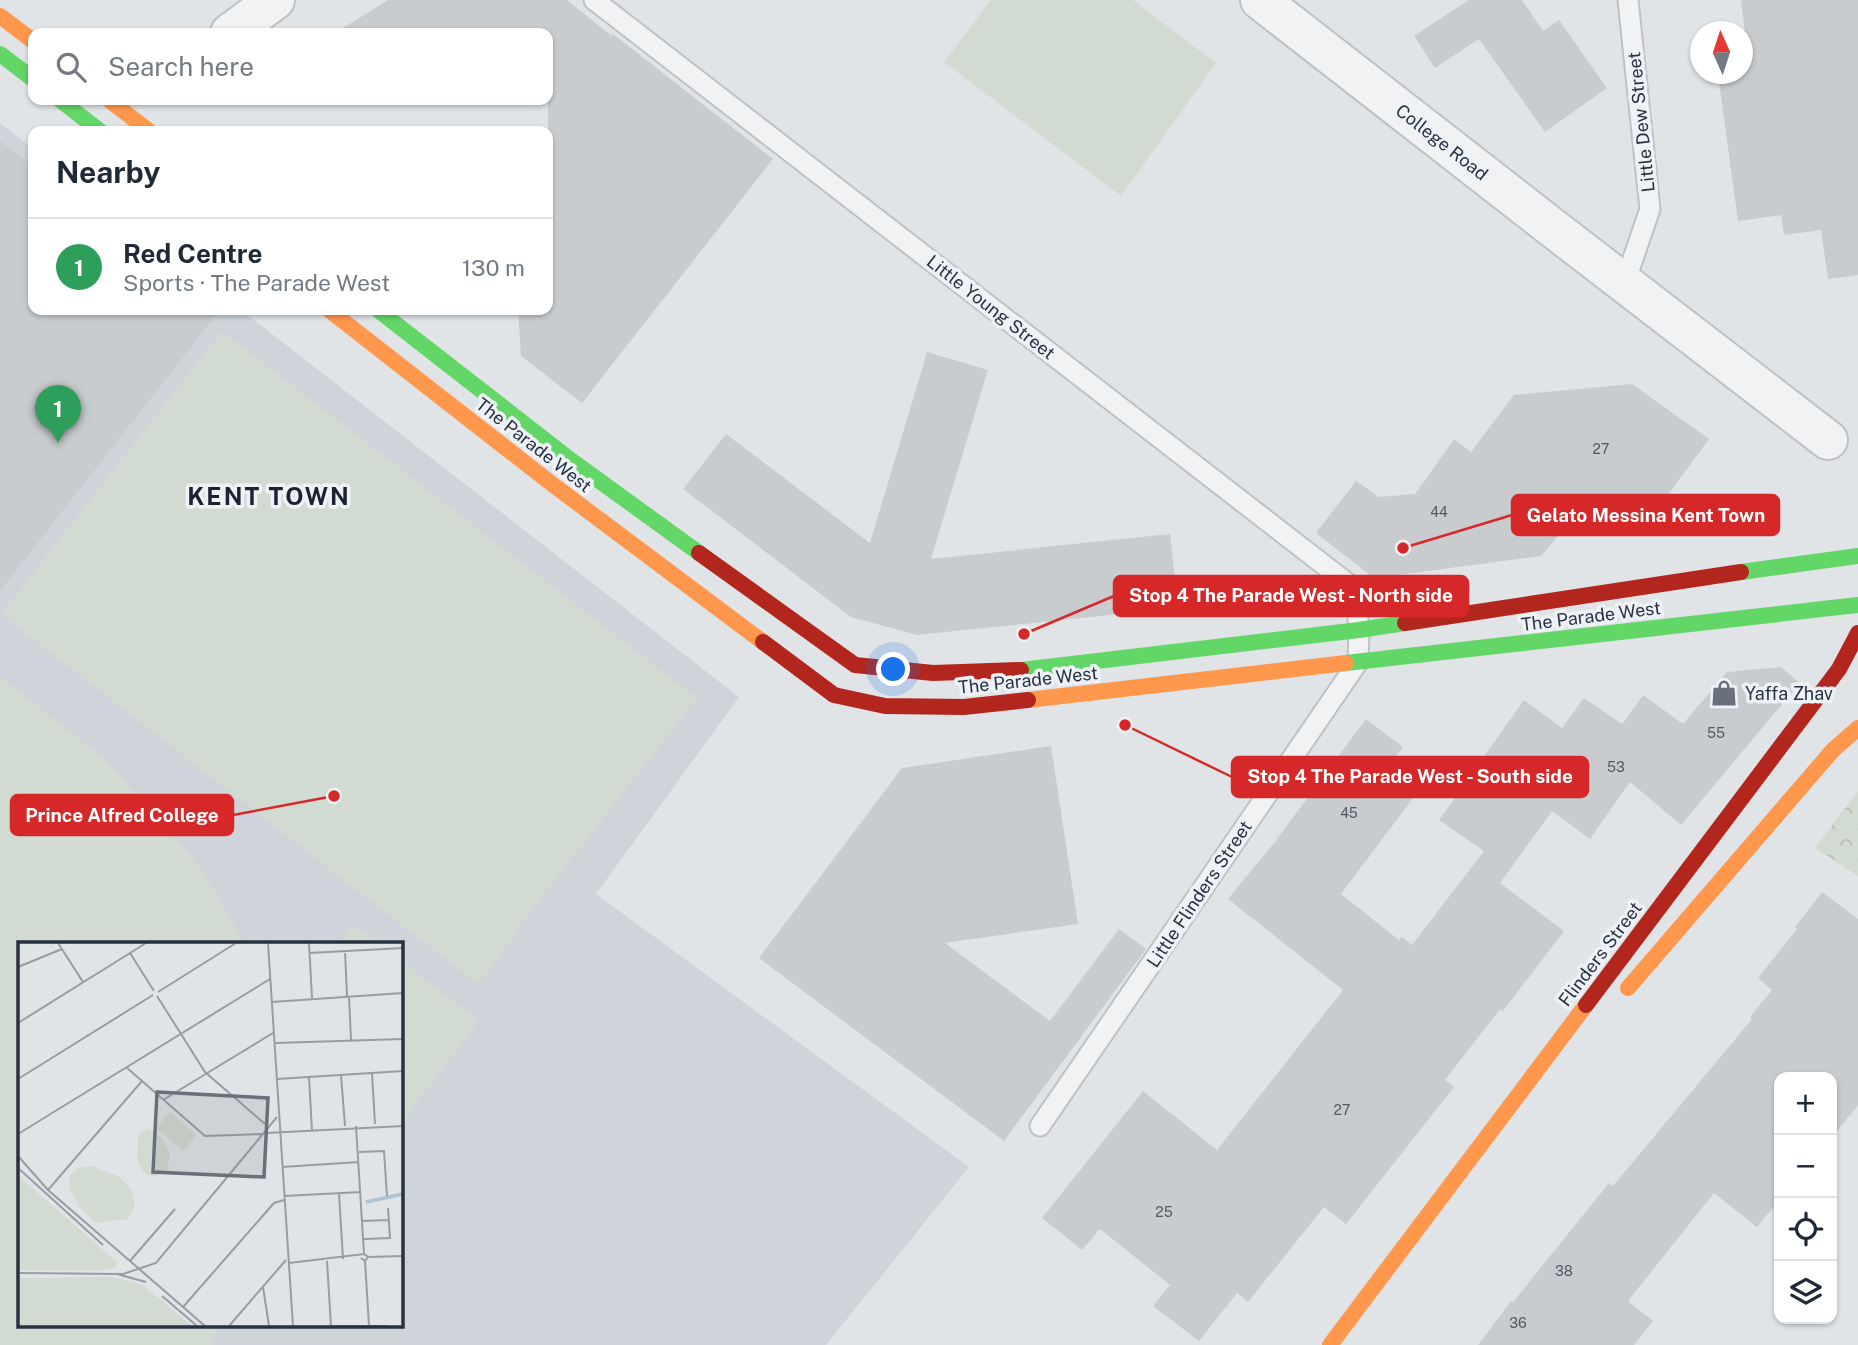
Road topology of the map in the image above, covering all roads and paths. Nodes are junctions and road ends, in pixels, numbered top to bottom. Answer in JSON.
{"nodes":[{"id":1,"x":275,"y":0,"type":"edge"},
{"id":2,"x":594,"y":0,"type":"edge"},
{"id":3,"x":1260,"y":0,"type":"edge"},
{"id":4,"x":1628,"y":0,"type":"edge"},
{"id":5,"x":0,"y":16,"type":"edge"},
{"id":6,"x":237,"y":28,"type":"edge"},
{"id":7,"x":28,"y":37,"type":"edge"},
{"id":8,"x":0,"y":54,"type":"edge"},
{"id":9,"x":28,"y":75,"type":"edge"},
{"id":10,"x":77,"y":105,"type":"edge"},
{"id":11,"x":121,"y":118,"type":"edge"},
{"id":12,"x":1625,"y":282,"type":"junction"},
{"id":13,"x":335,"y":315,"type":"edge"},
{"id":14,"x":384,"y":315,"type":"edge"},
{"id":15,"x":1828,"y":440,"type":"dead end"},
{"id":16,"x":1858,"y":556,"type":"edge"},
{"id":17,"x":1858,"y":605,"type":"edge"},
{"id":18,"x":1359,"y":630,"type":"junction"},
{"id":19,"x":1858,"y":633,"type":"edge"},
{"id":20,"x":1358,"y":662,"type":"junction"},
{"id":21,"x":1858,"y":728,"type":"edge"},
{"id":22,"x":1617,"y":1002,"type":"dead end"},
{"id":23,"x":1554,"y":1075,"type":"dead end"},
{"id":24,"x":1040,"y":1126,"type":"dead end"},
{"id":25,"x":1391,"y":1263,"type":"junction"},
{"id":26,"x":1330,"y":1345,"type":"edge"}],
"edges":[{"from":1,"to":6,"type":"street"},
{"from":2,"to":18,"type":"lane","name":"Little Young Street"},
{"from":3,"to":12,"type":"street","name":"College Road"},
{"from":4,"to":12,"type":"lane","name":"Little Dew Street"},
{"from":5,"to":7,"type":"street"},
{"from":8,"to":9,"type":"street"},
{"from":10,"to":11,"type":"street"},
{"from":12,"to":15,"type":"street","name":"College Road"},
{"from":13,"to":20,"type":"street","name":"The Parade West"},
{"from":14,"to":18,"type":"street","name":"The Parade West"},
{"from":16,"to":18,"type":"street","name":"The Parade West"},
{"from":17,"to":20,"type":"street","name":"The Parade West"},
{"from":18,"to":20,"type":"lane","name":"Little Young Street"},
{"from":19,"to":25,"type":"street","name":"Flinders Street"},
{"from":20,"to":24,"type":"lane","name":"Little Flinders Street"},
{"from":21,"to":22,"type":"street"},
{"from":23,"to":25,"type":"street","name":"Flinders Street"},
{"from":25,"to":26,"type":"street","name":"Flinders Street"}]}
